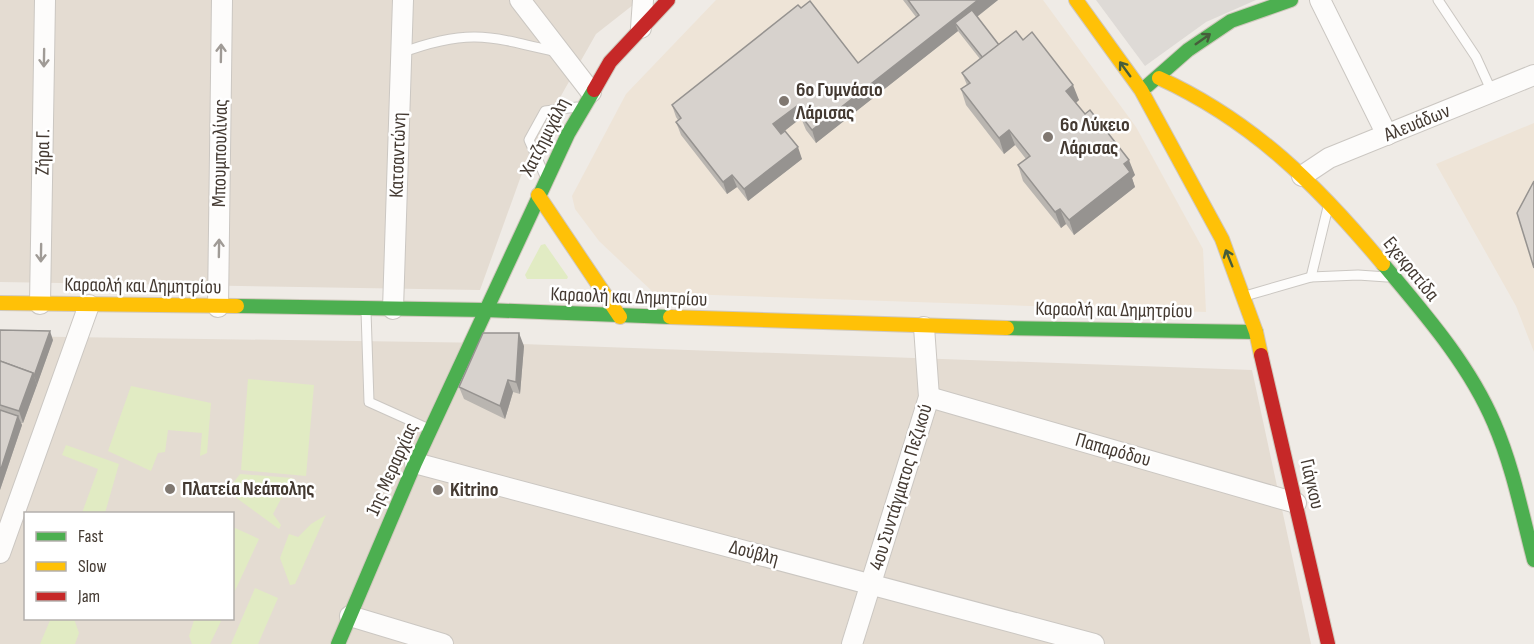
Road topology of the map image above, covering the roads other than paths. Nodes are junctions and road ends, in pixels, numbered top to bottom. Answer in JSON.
{"nodes":[{"id":1,"x":45,"y":0,"type":"edge"},
{"id":2,"x":222,"y":0,"type":"edge"},
{"id":3,"x":403,"y":0,"type":"edge"},
{"id":4,"x":520,"y":0,"type":"edge"},
{"id":5,"x":643,"y":0,"type":"edge"},
{"id":6,"x":668,"y":0,"type":"edge"},
{"id":7,"x":1076,"y":0,"type":"edge"},
{"id":8,"x":1291,"y":0,"type":"edge"},
{"id":9,"x":1320,"y":0,"type":"edge"},
{"id":10,"x":1438,"y":0,"type":"edge"},
{"id":11,"x":641,"y":28,"type":"junction"},
{"id":12,"x":401,"y":52,"type":"junction"},
{"id":13,"x":560,"y":53,"type":"junction"},
{"id":14,"x":1534,"y":75,"type":"edge"},
{"id":15,"x":1159,"y":78,"type":"junction"},
{"id":16,"x":1141,"y":90,"type":"junction"},
{"id":17,"x":1492,"y":92,"type":"junction"},
{"id":18,"x":587,"y":99,"type":"junction"},
{"id":19,"x":1387,"y":135,"type":"junction"},
{"id":20,"x":1302,"y":176,"type":"junction"},
{"id":21,"x":546,"y":178,"type":"junction"},
{"id":22,"x":538,"y":195,"type":"junction"},
{"id":23,"x":1329,"y":204,"type":"junction"},
{"id":24,"x":1311,"y":278,"type":"junction"},
{"id":25,"x":1394,"y":278,"type":"junction"},
{"id":26,"x":1245,"y":296,"type":"junction"},
{"id":27,"x":0,"y":303,"type":"edge"},
{"id":28,"x":40,"y":304,"type":"junction"},
{"id":29,"x":89,"y":305,"type":"junction"},
{"id":30,"x":218,"y":307,"type":"junction"},
{"id":31,"x":366,"y":309,"type":"junction"},
{"id":32,"x":393,"y":309,"type":"junction"},
{"id":33,"x":486,"y":310,"type":"junction"},
{"id":34,"x":620,"y":317,"type":"junction"},
{"id":35,"x":924,"y":327,"type":"junction"},
{"id":36,"x":1256,"y":332,"type":"junction"},
{"id":37,"x":929,"y":397,"type":"junction"},
{"id":38,"x":430,"y":429,"type":"junction"},
{"id":39,"x":415,"y":463,"type":"junction"},
{"id":40,"x":1296,"y":503,"type":"junction"},
{"id":41,"x":7,"y":513,"type":"edge"},
{"id":42,"x":0,"y":553,"type":"edge"},
{"id":43,"x":1534,"y":560,"type":"edge"},
{"id":44,"x":871,"y":584,"type":"junction"},
{"id":45,"x":350,"y":616,"type":"junction"},
{"id":46,"x":338,"y":644,"type":"edge"},
{"id":47,"x":443,"y":644,"type":"edge"},
{"id":48,"x":852,"y":644,"type":"edge"},
{"id":49,"x":1094,"y":644,"type":"edge"},
{"id":50,"x":1328,"y":644,"type":"edge"}],
"edges":[{"from":1,"to":28,"type":"street","name":"Ζήρα Γ.","one_way":true},
{"from":30,"to":2,"type":"street","name":"Μπουμπουλίνας","one_way":true},
{"from":3,"to":12,"type":"street","name":"Κατσαντώνη"},
{"from":4,"to":13,"type":"street"},
{"from":5,"to":11,"type":"street"},
{"from":6,"to":11,"type":"street","name":"Χατζημιχάλη"},
{"from":16,"to":7,"type":"street","name":"Γιάγκου","one_way":true},
{"from":15,"to":8,"type":"street","one_way":true},
{"from":9,"to":19,"type":"street"},
{"from":10,"to":17,"type":"lane"},
{"from":11,"to":18,"type":"street","name":"Χατζημιχάλη"},
{"from":12,"to":13,"type":"lane"},
{"from":12,"to":32,"type":"street","name":"Κατσαντώνη"},
{"from":13,"to":18,"type":"street"},
{"from":14,"to":17,"type":"street","name":"Αλευάδων"},
{"from":15,"to":16,"type":"street"},
{"from":15,"to":20,"type":"street","name":"Εχεκρατίδα"},
{"from":26,"to":16,"type":"street","name":"Γιάγκου","one_way":true},
{"from":17,"to":19,"type":"street","name":"Αλευάδων"},
{"from":18,"to":21,"type":"street","name":"Χατζημιχάλη"},
{"from":18,"to":21,"type":"lane"},
{"from":19,"to":20,"type":"street","name":"Αλευάδων"},
{"from":20,"to":23,"type":"street","name":"Εχεκρατίδα"},
{"from":21,"to":22,"type":"street","name":"Χατζημιχάλη"},
{"from":22,"to":33,"type":"street","name":"Χατζημιχάλη"},
{"from":22,"to":34,"type":"street"},
{"from":23,"to":24,"type":"lane"},
{"from":23,"to":25,"type":"street","name":"Εχεκρατίδα"},
{"from":24,"to":25,"type":"lane"},
{"from":24,"to":26,"type":"lane"},
{"from":25,"to":43,"type":"street","name":"Εχεκρατίδα"},
{"from":26,"to":36,"type":"street","name":"Γιάγκου"},
{"from":27,"to":28,"type":"street","name":"Καραολή και Δημητρίου"},
{"from":28,"to":29,"type":"street","name":"Καραολή και Δημητρίου"},
{"from":29,"to":30,"type":"street","name":"Καραολή και Δημητρίου"},
{"from":29,"to":41,"type":"street"},
{"from":30,"to":31,"type":"street","name":"Καραολή και Δημητρίου"},
{"from":31,"to":32,"type":"street","name":"Καραολή και Δημητρίου"},
{"from":31,"to":38,"type":"lane"},
{"from":32,"to":33,"type":"street","name":"Καραολή και Δημητρίου"},
{"from":33,"to":34,"type":"street","name":"Καραολή και Δημητρίου"},
{"from":33,"to":38,"type":"street","name":"1ης Μεραρχίας"},
{"from":34,"to":35,"type":"street","name":"Καραολή και Δημητρίου"},
{"from":35,"to":36,"type":"street","name":"Καραολή και Δημητρίου"},
{"from":35,"to":37,"type":"street","name":"4ου Συντάγματος Πεζικού"},
{"from":36,"to":40,"type":"street","name":"Γιάγκου"},
{"from":37,"to":40,"type":"street","name":"Παπαρόδου"},
{"from":37,"to":44,"type":"street","name":"4ου Συντάγματος Πεζικού"},
{"from":38,"to":39,"type":"street","name":"1ης Μεραρχίας"},
{"from":39,"to":44,"type":"street","name":"Δούβλη"},
{"from":39,"to":45,"type":"street","name":"1ης Μεραρχίας"},
{"from":40,"to":50,"type":"street","name":"Γιάγκου"},
{"from":41,"to":42,"type":"street"},
{"from":44,"to":48,"type":"street","name":"4ου Συντάγματος Πεζικού"},
{"from":44,"to":49,"type":"street","name":"Δούβλη"},
{"from":45,"to":46,"type":"street","name":"1ης Μεραρχίας"},
{"from":45,"to":47,"type":"street"}]}
